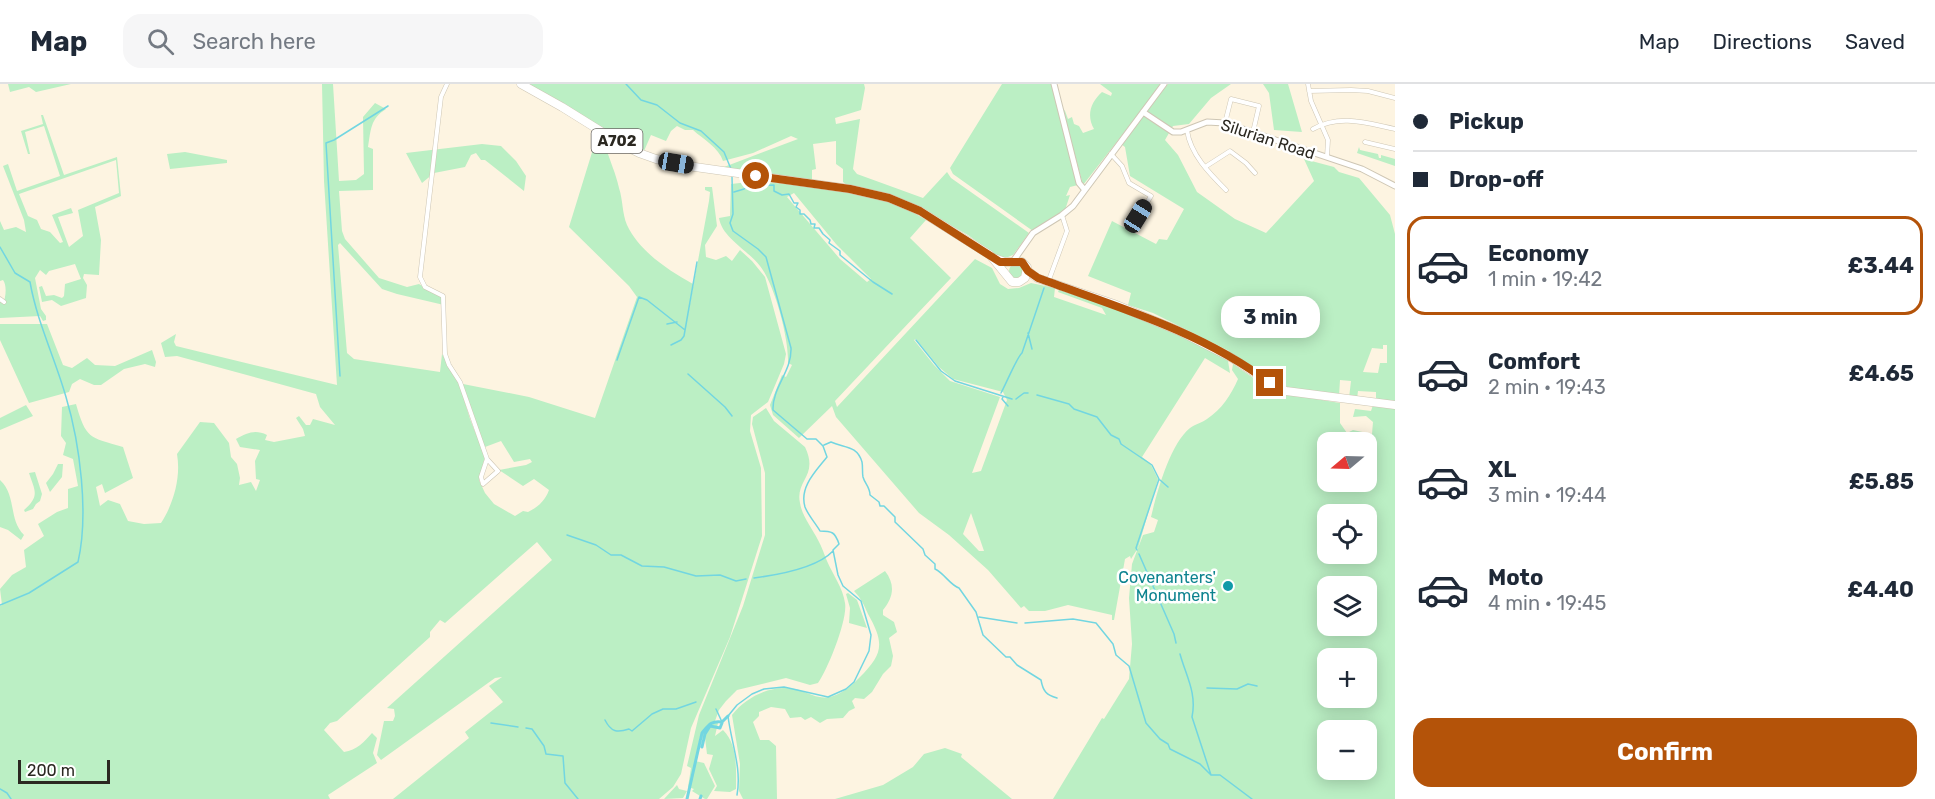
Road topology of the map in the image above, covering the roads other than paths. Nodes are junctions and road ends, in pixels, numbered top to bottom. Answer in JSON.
{"nodes":[{"id":1,"x":447,"y":84,"type":"edge"},
{"id":2,"x":520,"y":84,"type":"edge"},
{"id":3,"x":1054,"y":84,"type":"edge"},
{"id":4,"x":1164,"y":84,"type":"edge"},
{"id":5,"x":1308,"y":84,"type":"edge"},
{"id":6,"x":1309,"y":92,"type":"junction"},
{"id":7,"x":1395,"y":98,"type":"edge"},
{"id":8,"x":1143,"y":112,"type":"junction"},
{"id":9,"x":1217,"y":122,"type":"junction"},
{"id":10,"x":1225,"y":123,"type":"junction"},
{"id":11,"x":1322,"y":124,"type":"junction"},
{"id":12,"x":1313,"y":129,"type":"dead end"},
{"id":13,"x":1395,"y":129,"type":"edge"},
{"id":14,"x":1187,"y":130,"type":"junction"},
{"id":15,"x":1216,"y":130,"type":"dead end"},
{"id":16,"x":1253,"y":133,"type":"junction"},
{"id":17,"x":1365,"y":142,"type":"dead end"},
{"id":18,"x":1395,"y":149,"type":"edge"},
{"id":19,"x":1112,"y":154,"type":"junction"},
{"id":20,"x":1327,"y":158,"type":"junction"},
{"id":21,"x":1205,"y":167,"type":"junction"},
{"id":22,"x":1255,"y":173,"type":"dead end"},
{"id":23,"x":1395,"y":186,"type":"edge"},
{"id":24,"x":1084,"y":189,"type":"junction"},
{"id":25,"x":1226,"y":190,"type":"dead end"},
{"id":26,"x":1062,"y":215,"type":"junction"},
{"id":27,"x":1135,"y":222,"type":"dead end"},
{"id":28,"x":1024,"y":246,"type":"junction"},
{"id":29,"x":994,"y":258,"type":"junction"},
{"id":30,"x":1012,"y":261,"type":"junction"},
{"id":31,"x":1026,"y":271,"type":"junction"},
{"id":32,"x":1006,"y":274,"type":"junction"},
{"id":33,"x":1050,"y":277,"type":"dead end"},
{"id":34,"x":1395,"y":405,"type":"edge"},
{"id":35,"x":487,"y":459,"type":"junction"}],
"edges":[{"from":1,"to":35,"type":"street"},
{"from":2,"to":29,"type":"highway","number":"A702"},
{"from":3,"to":24,"type":"street"},
{"from":4,"to":8,"type":"street"},
{"from":5,"to":6,"type":"street"},
{"from":6,"to":7,"type":"street"},
{"from":6,"to":11,"type":"street"},
{"from":8,"to":14,"type":"street","name":"Silurian Road"},
{"from":8,"to":19,"type":"street"},
{"from":9,"to":10,"type":"street","name":"Silurian Road"},
{"from":9,"to":14,"type":"street","name":"Silurian Road"},
{"from":9,"to":15,"type":"street"},
{"from":10,"to":16,"type":"street","name":"Silurian Road"},
{"from":10,"to":16,"type":"street"},
{"from":11,"to":12,"type":"street"},
{"from":11,"to":13,"type":"street"},
{"from":11,"to":20,"type":"street"},
{"from":14,"to":21,"type":"street"},
{"from":16,"to":20,"type":"street","name":"Silurian Road"},
{"from":17,"to":18,"type":"street"},
{"from":19,"to":24,"type":"street"},
{"from":19,"to":27,"type":"street"},
{"from":20,"to":23,"type":"street","name":"Silurian Road"},
{"from":21,"to":22,"type":"street"},
{"from":21,"to":25,"type":"street"},
{"from":24,"to":26,"type":"street"},
{"from":26,"to":28,"type":"street"},
{"from":26,"to":33,"type":"street"},
{"from":28,"to":30,"type":"street"},
{"from":28,"to":31,"type":"street"},
{"from":29,"to":30,"type":"highway","number":"A702"},
{"from":29,"to":32,"type":"highway","number":"A702"},
{"from":30,"to":31,"type":"highway","number":"A702"},
{"from":30,"to":32,"type":"highway"},
{"from":31,"to":32,"type":"highway","number":"A702"},
{"from":31,"to":34,"type":"highway","number":"A702"},
{"from":35,"to":35,"type":"street"}]}
